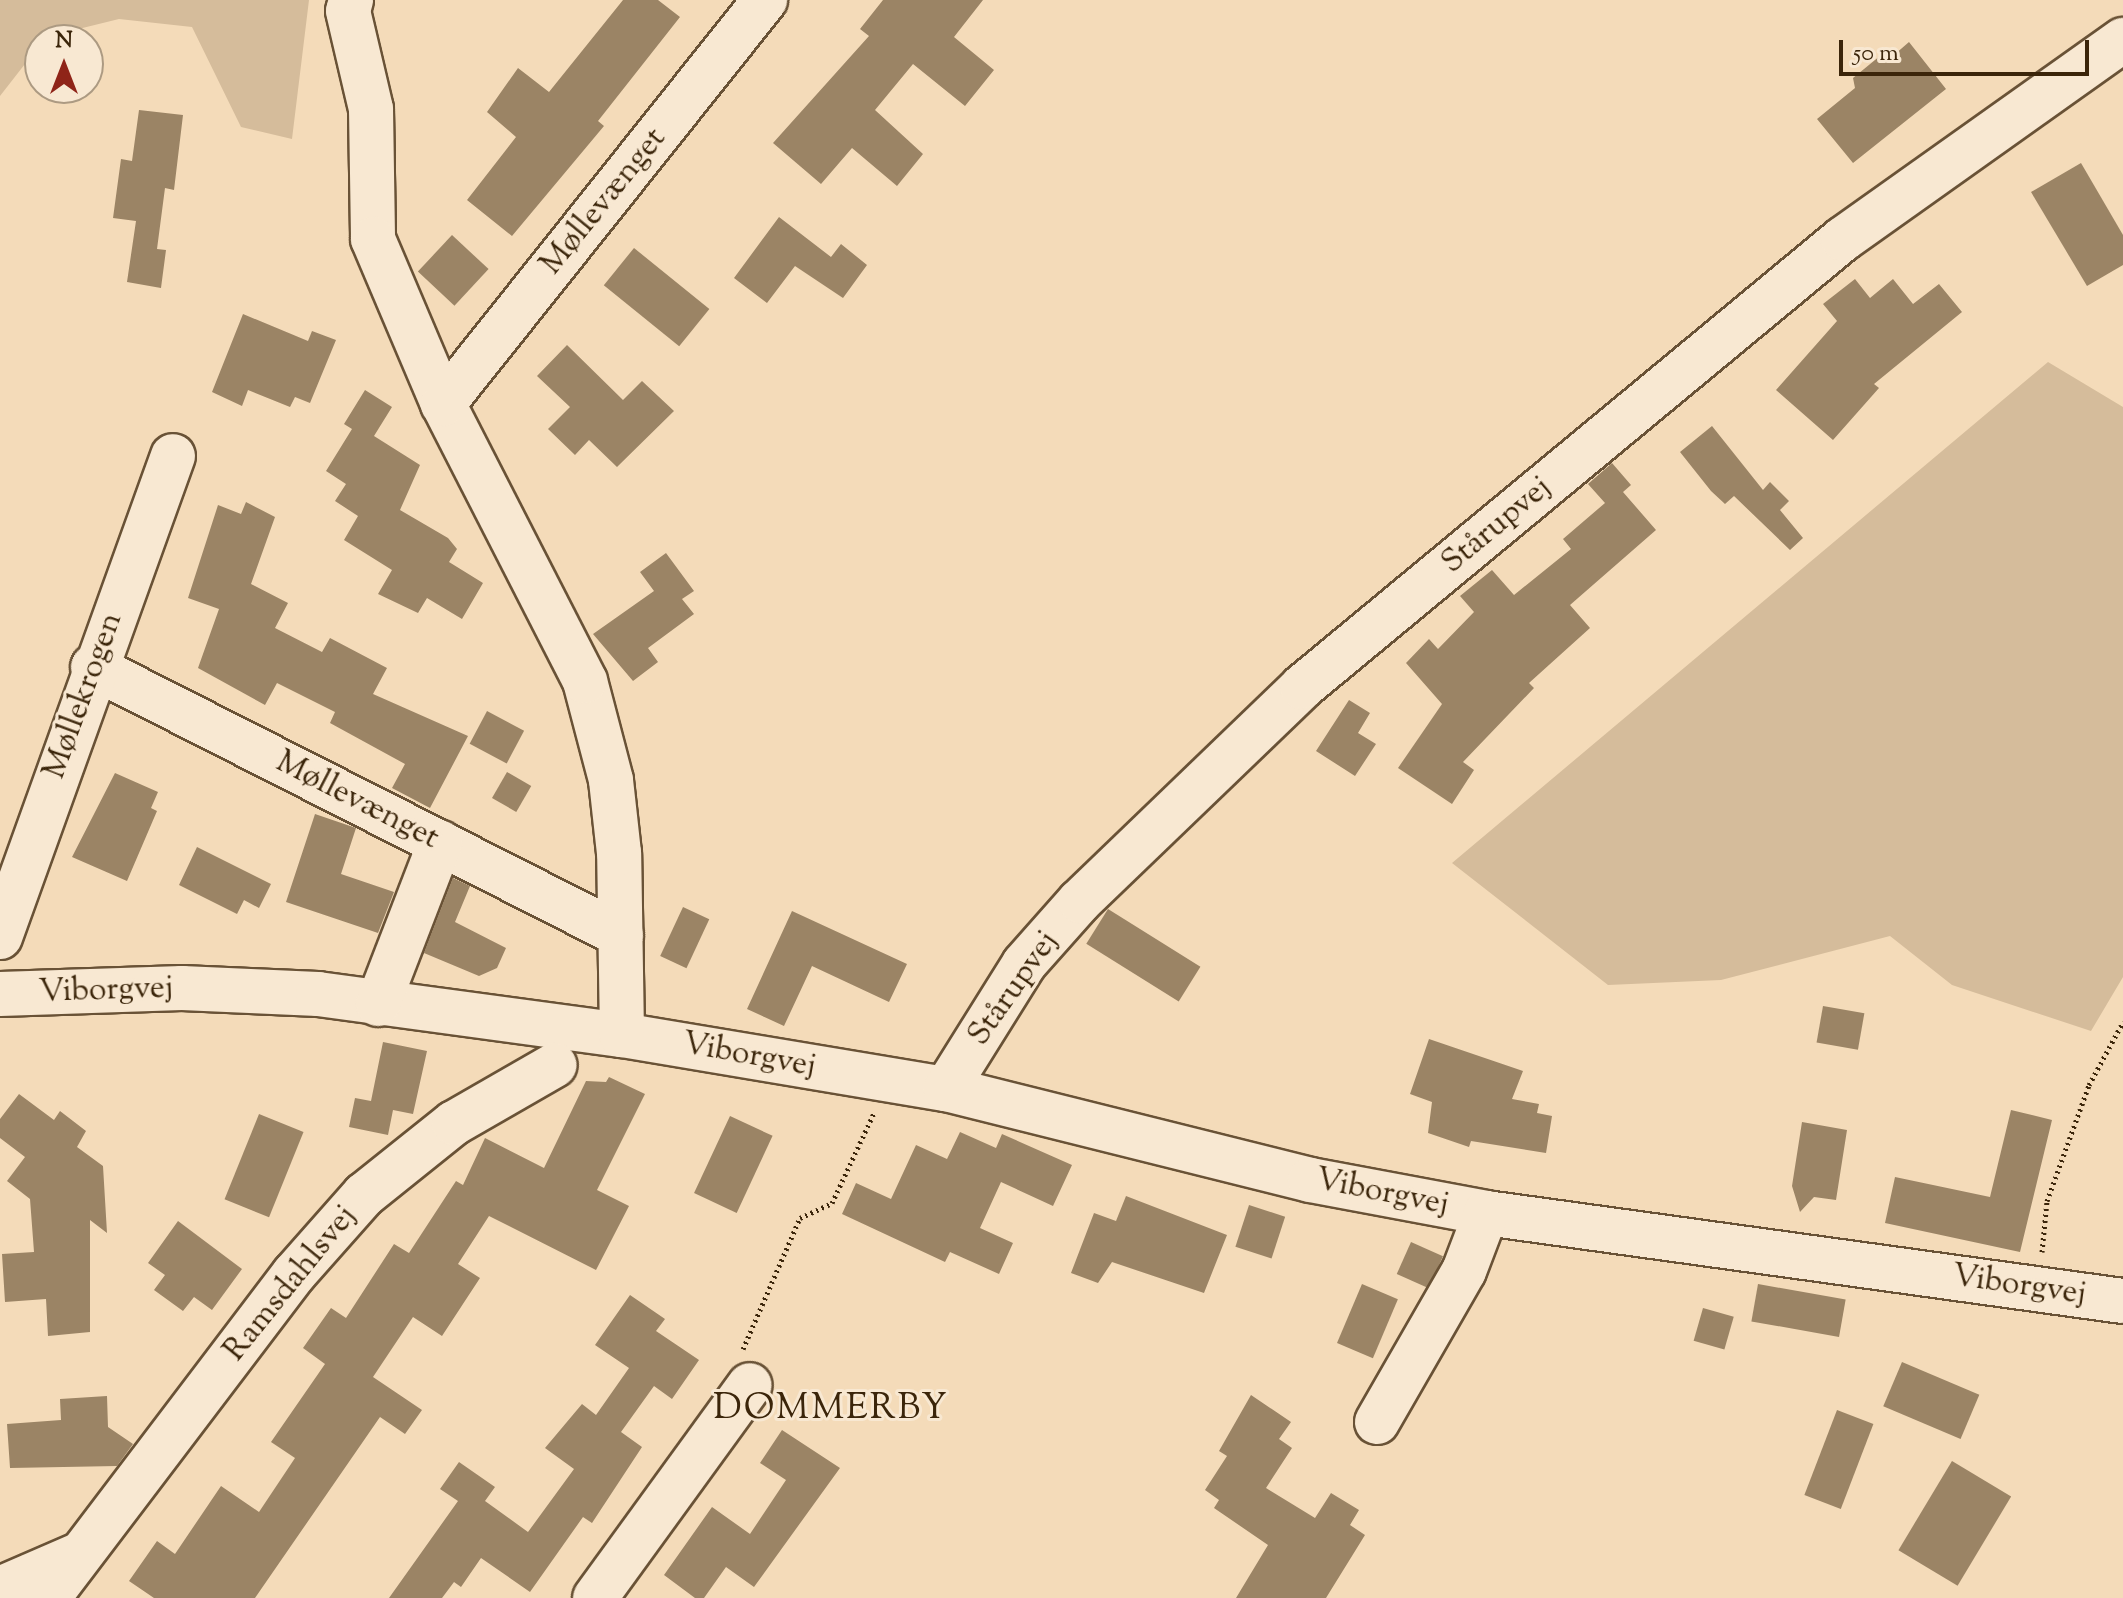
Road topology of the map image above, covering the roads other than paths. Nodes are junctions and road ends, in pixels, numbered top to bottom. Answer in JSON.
{"nodes":[{"id":1,"x":351,"y":0,"type":"edge"},
{"id":2,"x":765,"y":0,"type":"edge"},
{"id":3,"x":2123,"y":40,"type":"edge"},
{"id":4,"x":443,"y":404,"type":"junction"},
{"id":5,"x":173,"y":456,"type":"dead end"},
{"id":6,"x":93,"y":667,"type":"junction"},
{"id":7,"x":440,"y":843,"type":"junction"},
{"id":8,"x":621,"y":935,"type":"junction"},
{"id":9,"x":0,"y":937,"type":"edge"},
{"id":10,"x":0,"y":994,"type":"edge"},
{"id":11,"x":378,"y":1004,"type":"junction"},
{"id":12,"x":622,"y":1035,"type":"junction"},
{"id":13,"x":555,"y":1065,"type":"dead end"},
{"id":14,"x":946,"y":1089,"type":"junction"},
{"id":15,"x":1486,"y":1213,"type":"junction"},
{"id":16,"x":2123,"y":1301,"type":"edge"},
{"id":17,"x":750,"y":1385,"type":"road end"},
{"id":18,"x":1377,"y":1422,"type":"dead end"},
{"id":19,"x":76,"y":1556,"type":"junction"},
{"id":20,"x":0,"y":1589,"type":"edge"},
{"id":21,"x":48,"y":1598,"type":"edge"},
{"id":22,"x":595,"y":1598,"type":"edge"}],
"edges":[{"from":1,"to":4,"type":"street"},
{"from":2,"to":4,"type":"street","name":"Møllevænget"},
{"from":3,"to":14,"type":"street","name":"Stårupvej"},
{"from":4,"to":8,"type":"street"},
{"from":5,"to":6,"type":"street","name":"Møllekrogen"},
{"from":6,"to":7,"type":"street","name":"Møllevænget"},
{"from":6,"to":9,"type":"street","name":"Møllekrogen"},
{"from":7,"to":8,"type":"street","name":"Møllevænget"},
{"from":7,"to":11,"type":"street"},
{"from":8,"to":12,"type":"street"},
{"from":10,"to":11,"type":"street","name":"Viborgvej"},
{"from":11,"to":12,"type":"street","name":"Viborgvej"},
{"from":12,"to":14,"type":"street","name":"Viborgvej"},
{"from":13,"to":19,"type":"street","name":"Ramsdahlsvej"},
{"from":14,"to":15,"type":"street","name":"Viborgvej"},
{"from":15,"to":16,"type":"street","name":"Viborgvej"},
{"from":15,"to":18,"type":"street","name":"Viborgvej"},
{"from":17,"to":22,"type":"street"},
{"from":19,"to":20,"type":"street","name":"Ramsdahlsvej"},
{"from":19,"to":21,"type":"street","name":"Ramsdahlsvej"}]}
